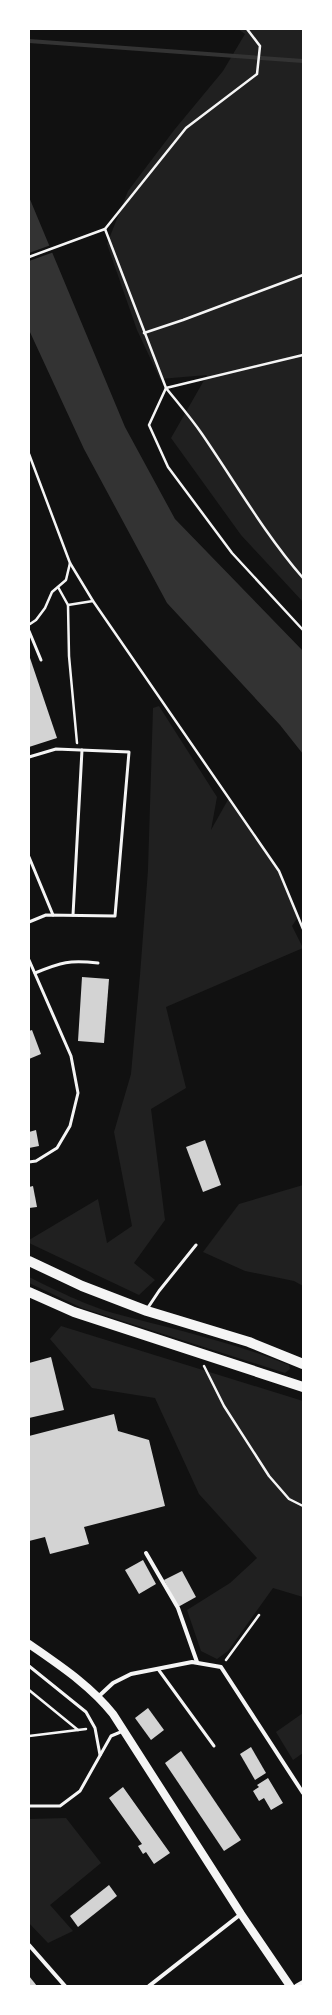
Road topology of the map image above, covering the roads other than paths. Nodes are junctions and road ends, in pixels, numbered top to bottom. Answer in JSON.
{"nodes":[{"id":1,"x":29,"y":631,"type":"edge"},
{"id":2,"x":41,"y":660,"type":"dead end"},
{"id":3,"x":80,"y":750,"type":"junction"},
{"id":4,"x":29,"y":757,"type":"edge"},
{"id":5,"x":29,"y":857,"type":"edge"},
{"id":6,"x":53,"y":915,"type":"junction"},
{"id":7,"x":73,"y":915,"type":"junction"},
{"id":8,"x":29,"y":922,"type":"edge"},
{"id":9,"x":29,"y":960,"type":"edge"},
{"id":10,"x":98,"y":962,"type":"dead end"},
{"id":11,"x":35,"y":973,"type":"junction"},
{"id":12,"x":29,"y":1162,"type":"edge"},
{"id":13,"x":196,"y":1245,"type":"dead end"},
{"id":14,"x":29,"y":1261,"type":"edge"},
{"id":15,"x":29,"y":1292,"type":"edge"},
{"id":16,"x":146,"y":1311,"type":"junction"},
{"id":17,"x":303,"y":1364,"type":"edge"},
{"id":18,"x":303,"y":1387,"type":"edge"},
{"id":19,"x":146,"y":1553,"type":"dead end"},
{"id":20,"x":29,"y":1644,"type":"edge"},
{"id":21,"x":197,"y":1662,"type":"junction"},
{"id":22,"x":29,"y":1666,"type":"edge"},
{"id":23,"x":158,"y":1669,"type":"junction"},
{"id":24,"x":99,"y":1696,"type":"junction"},
{"id":25,"x":125,"y":1730,"type":"junction"},
{"id":26,"x":214,"y":1746,"type":"dead end"},
{"id":27,"x":100,"y":1755,"type":"junction"},
{"id":28,"x":303,"y":1793,"type":"edge"},
{"id":29,"x":29,"y":1806,"type":"edge"},
{"id":30,"x":241,"y":1914,"type":"junction"},
{"id":31,"x":29,"y":1945,"type":"edge"},
{"id":32,"x":303,"y":1982,"type":"edge"},
{"id":33,"x":65,"y":1986,"type":"edge"},
{"id":34,"x":149,"y":1986,"type":"edge"},
{"id":35,"x":290,"y":1986,"type":"edge"},
{"id":36,"x":296,"y":1986,"type":"edge"}],
"edges":[{"from":1,"to":2,"type":"lane"},
{"from":3,"to":4,"type":"lane"},
{"from":3,"to":7,"type":"lane"},
{"from":3,"to":7,"type":"lane"},
{"from":5,"to":6,"type":"lane"},
{"from":6,"to":7,"type":"lane"},
{"from":6,"to":8,"type":"lane"},
{"from":9,"to":11,"type":"lane"},
{"from":10,"to":11,"type":"lane"},
{"from":11,"to":12,"type":"lane"},
{"from":13,"to":16,"type":"lane"},
{"from":14,"to":16,"type":"main road"},
{"from":15,"to":18,"type":"main road"},
{"from":16,"to":17,"type":"main road"},
{"from":19,"to":21,"type":"street"},
{"from":20,"to":24,"type":"main road"},
{"from":21,"to":23,"type":"street"},
{"from":21,"to":28,"type":"street"},
{"from":22,"to":27,"type":"lane"},
{"from":23,"to":24,"type":"street"},
{"from":23,"to":26,"type":"lane"},
{"from":24,"to":25,"type":"main road"},
{"from":25,"to":27,"type":"lane"},
{"from":25,"to":30,"type":"main road"},
{"from":27,"to":29,"type":"lane"},
{"from":30,"to":34,"type":"street"},
{"from":30,"to":35,"type":"main road"},
{"from":31,"to":33,"type":"street"},
{"from":32,"to":36,"type":"street"}]}
